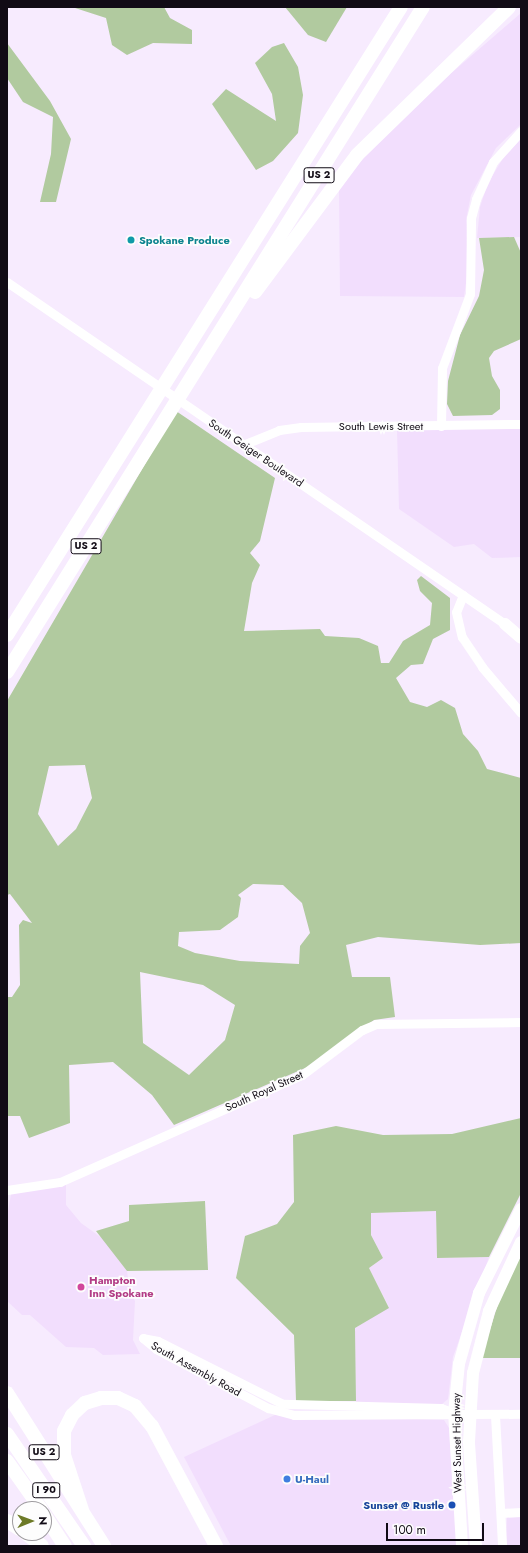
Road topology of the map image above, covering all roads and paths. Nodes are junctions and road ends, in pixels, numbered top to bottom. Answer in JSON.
{"nodes":[{"id":1,"x":391,"y":7,"type":"edge"},
{"id":2,"x":400,"y":7,"type":"edge"},
{"id":3,"x":423,"y":7,"type":"edge"},
{"id":4,"x":509,"y":7,"type":"edge"},
{"id":5,"x":521,"y":7,"type":"edge"},
{"id":6,"x":466,"y":51,"type":"junction"},
{"id":7,"x":521,"y":131,"type":"edge"},
{"id":8,"x":313,"y":146,"type":"junction"},
{"id":9,"x":7,"y":282,"type":"edge"},
{"id":10,"x":214,"y":342,"type":"junction"},
{"id":11,"x":521,"y":424,"type":"edge"},
{"id":12,"x":441,"y":426,"type":"junction"},
{"id":13,"x":245,"y":444,"type":"junction"},
{"id":14,"x":463,"y":595,"type":"junction"},
{"id":15,"x":505,"y":624,"type":"junction"},
{"id":16,"x":521,"y":634,"type":"edge"},
{"id":17,"x":7,"y":635,"type":"edge"},
{"id":18,"x":521,"y":638,"type":"edge"},
{"id":19,"x":7,"y":672,"type":"edge"},
{"id":20,"x":521,"y":713,"type":"edge"},
{"id":21,"x":521,"y":1022,"type":"edge"},
{"id":22,"x":7,"y":1190,"type":"edge"},
{"id":23,"x":521,"y":1209,"type":"edge"},
{"id":24,"x":521,"y":1242,"type":"edge"},
{"id":25,"x":7,"y":1393,"type":"edge"},
{"id":26,"x":454,"y":1413,"type":"junction"},
{"id":27,"x":470,"y":1414,"type":"junction"},
{"id":28,"x":521,"y":1414,"type":"edge"},
{"id":29,"x":495,"y":1415,"type":"junction"},
{"id":30,"x":7,"y":1434,"type":"edge"},
{"id":31,"x":7,"y":1461,"type":"edge"},
{"id":32,"x":35,"y":1501,"type":"edge"},
{"id":33,"x":82,"y":1510,"type":"junction"},
{"id":34,"x":521,"y":1512,"type":"edge"},
{"id":35,"x":501,"y":1513,"type":"junction"},
{"id":36,"x":474,"y":1520,"type":"junction"},
{"id":37,"x":52,"y":1526,"type":"edge"},
{"id":38,"x":65,"y":1546,"type":"edge"},
{"id":39,"x":84,"y":1546,"type":"edge"},
{"id":40,"x":104,"y":1546,"type":"edge"},
{"id":41,"x":216,"y":1546,"type":"edge"},
{"id":42,"x":462,"y":1546,"type":"edge"},
{"id":43,"x":468,"y":1546,"type":"edge"},
{"id":44,"x":476,"y":1546,"type":"edge"},
{"id":45,"x":502,"y":1546,"type":"edge"}],
"edges":[{"from":1,"to":8,"type":"highway"},
{"from":2,"to":8,"type":"highway","number":"US 2"},
{"from":3,"to":10,"type":"highway","number":"US 2"},
{"from":4,"to":6,"type":"highway"},
{"from":5,"to":6,"type":"highway"},
{"from":6,"to":10,"type":"highway"},
{"from":7,"to":12,"type":"street"},
{"from":8,"to":17,"type":"highway","number":"US 2"},
{"from":9,"to":13,"type":"street","name":"South Geiger Boulevard"},
{"from":10,"to":19,"type":"highway","number":"US 2"},
{"from":11,"to":12,"type":"street","name":"South Lewis Street"},
{"from":12,"to":13,"type":"street","name":"South Lewis Street"},
{"from":13,"to":14,"type":"street","name":"South Geiger Boulevard"},
{"from":14,"to":15,"type":"street","name":"South Geiger Boulevard"},
{"from":14,"to":20,"type":"street"},
{"from":15,"to":16,"type":"main road"},
{"from":15,"to":18,"type":"main road"},
{"from":21,"to":22,"type":"street","name":"South Royal Street"},
{"from":23,"to":26,"type":"main road","name":"West Sunset Highway"},
{"from":24,"to":27,"type":"main road","name":"West Sunset Highway"},
{"from":25,"to":33,"type":"highway","number":"US 2"},
{"from":26,"to":26,"type":"street","name":"South Assembly Road"},
{"from":26,"to":27,"type":"street","name":"South Assembly Road"},
{"from":26,"to":42,"type":"main road","name":"West Sunset Highway"},
{"from":27,"to":29,"type":"street","name":"South Assembly Road"},
{"from":27,"to":36,"type":"main road","name":"West Sunset Highway"},
{"from":28,"to":29,"type":"street","name":"South Assembly Road"},
{"from":29,"to":35,"type":"street"},
{"from":30,"to":39,"type":"highway","number":"I 90"},
{"from":31,"to":32,"type":"highway","number":"I 90"},
{"from":33,"to":40,"type":"highway","number":"US 2"},
{"from":33,"to":41,"type":"highway"},
{"from":34,"to":35,"type":"street"},
{"from":35,"to":45,"type":"street"},
{"from":36,"to":43,"type":"main road"},
{"from":36,"to":44,"type":"main road","name":"West Sunset Highway"},
{"from":37,"to":38,"type":"highway","number":"I 90"}]}
